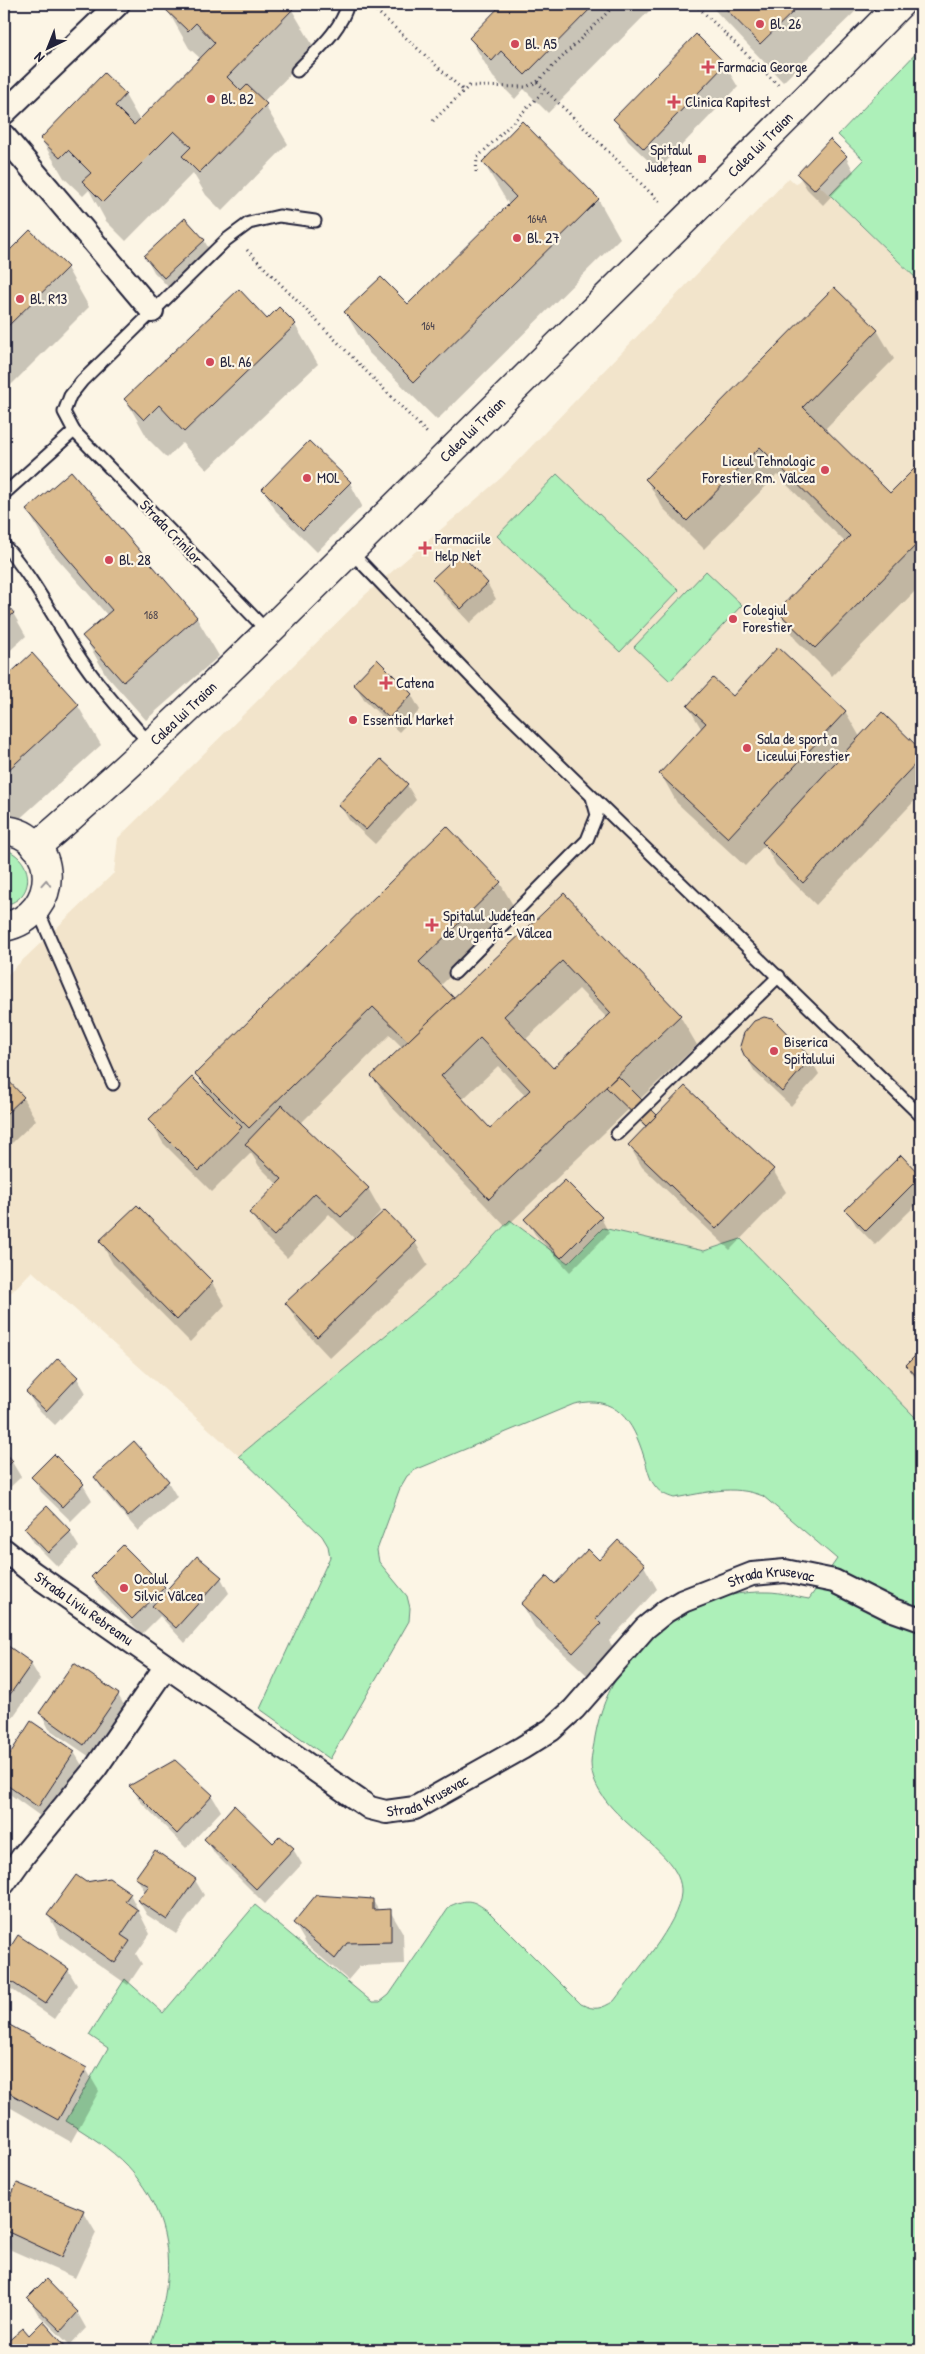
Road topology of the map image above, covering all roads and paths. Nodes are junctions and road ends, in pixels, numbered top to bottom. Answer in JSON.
{"nodes":[{"id":1,"x":118,"y":4,"type":"edge"},
{"id":2,"x":348,"y":4,"type":"edge"},
{"id":3,"x":369,"y":4,"type":"edge"},
{"id":4,"x":616,"y":4,"type":"edge"},
{"id":5,"x":695,"y":4,"type":"edge"},
{"id":6,"x":900,"y":4,"type":"edge"},
{"id":7,"x":297,"y":71,"type":"dead end"},
{"id":8,"x":537,"y":82,"type":"junction"},
{"id":9,"x":545,"y":90,"type":"junction"},
{"id":10,"x":464,"y":91,"type":"junction"},
{"id":11,"x":800,"y":106,"type":"junction"},
{"id":12,"x":4,"y":113,"type":"edge"},
{"id":13,"x":434,"y":121,"type":"dead end"},
{"id":14,"x":4,"y":136,"type":"edge"},
{"id":15,"x":476,"y":172,"type":"dead end"},
{"id":16,"x":315,"y":221,"type":"dead end"},
{"id":17,"x":682,"y":224,"type":"junction"},
{"id":18,"x":233,"y":235,"type":"junction"},
{"id":19,"x":152,"y":311,"type":"junction"},
{"id":20,"x":408,"y":414,"type":"dead end"},
{"id":21,"x":74,"y":431,"type":"junction"},
{"id":22,"x":4,"y":494,"type":"edge"},
{"id":23,"x":4,"y":545,"type":"edge"},
{"id":24,"x":350,"y":551,"type":"junction"},
{"id":25,"x":268,"y":632,"type":"junction"},
{"id":26,"x":150,"y":744,"type":"junction"},
{"id":27,"x":592,"y":795,"type":"junction"},
{"id":28,"x":4,"y":830,"type":"edge"},
{"id":29,"x":36,"y":847,"type":"junction"},
{"id":30,"x":37,"y":908,"type":"junction"},
{"id":31,"x":4,"y":927,"type":"edge"},
{"id":32,"x":455,"y":973,"type":"dead end"},
{"id":33,"x":779,"y":976,"type":"junction"},
{"id":34,"x":113,"y":1084,"type":"dead end"},
{"id":35,"x":921,"y":1116,"type":"edge"},
{"id":36,"x":617,"y":1134,"type":"dead end"},
{"id":37,"x":4,"y":1550,"type":"edge"},
{"id":38,"x":921,"y":1620,"type":"edge"},
{"id":39,"x":166,"y":1666,"type":"junction"},
{"id":40,"x":4,"y":1883,"type":"edge"}],
"edges":[{"from":1,"to":12,"type":"street"},
{"from":2,"to":7,"type":"lane"},
{"from":3,"to":10,"type":"path"},
{"from":4,"to":8,"type":"path"},
{"from":5,"to":11,"type":"path"},
{"from":6,"to":11,"type":"main road","name":"Calea lui Traian"},
{"from":8,"to":9,"type":"path"},
{"from":8,"to":10,"type":"path"},
{"from":9,"to":15,"type":"path"},
{"from":9,"to":17,"type":"path"},
{"from":10,"to":13,"type":"path"},
{"from":11,"to":17,"type":"main road","name":"Calea lui Traian"},
{"from":14,"to":19,"type":"street"},
{"from":16,"to":18,"type":"lane","name":"Strada Crinilor"},
{"from":17,"to":24,"type":"main road","name":"Calea lui Traian"},
{"from":18,"to":19,"type":"lane","name":"Strada Crinilor"},
{"from":18,"to":20,"type":"path"},
{"from":19,"to":21,"type":"lane","name":"Strada Crinilor"},
{"from":21,"to":22,"type":"lane"},
{"from":21,"to":25,"type":"lane","name":"Strada Crinilor"},
{"from":23,"to":26,"type":"lane"},
{"from":24,"to":25,"type":"main road","name":"Calea lui Traian"},
{"from":24,"to":27,"type":"lane"},
{"from":25,"to":26,"type":"main road","name":"Calea lui Traian"},
{"from":26,"to":29,"type":"main road","name":"Calea lui Traian"},
{"from":27,"to":32,"type":"lane"},
{"from":27,"to":33,"type":"lane"},
{"from":28,"to":29,"type":"main road"},
{"from":30,"to":29,"type":"main road","one_way":true},
{"from":30,"to":31,"type":"main road"},
{"from":30,"to":34,"type":"lane"},
{"from":33,"to":35,"type":"lane"},
{"from":33,"to":36,"type":"lane"},
{"from":37,"to":39,"type":"street","name":"Strada Liviu Rebreanu"},
{"from":38,"to":39,"type":"street","name":"Strada Krusevac"},
{"from":39,"to":40,"type":"street"}]}
